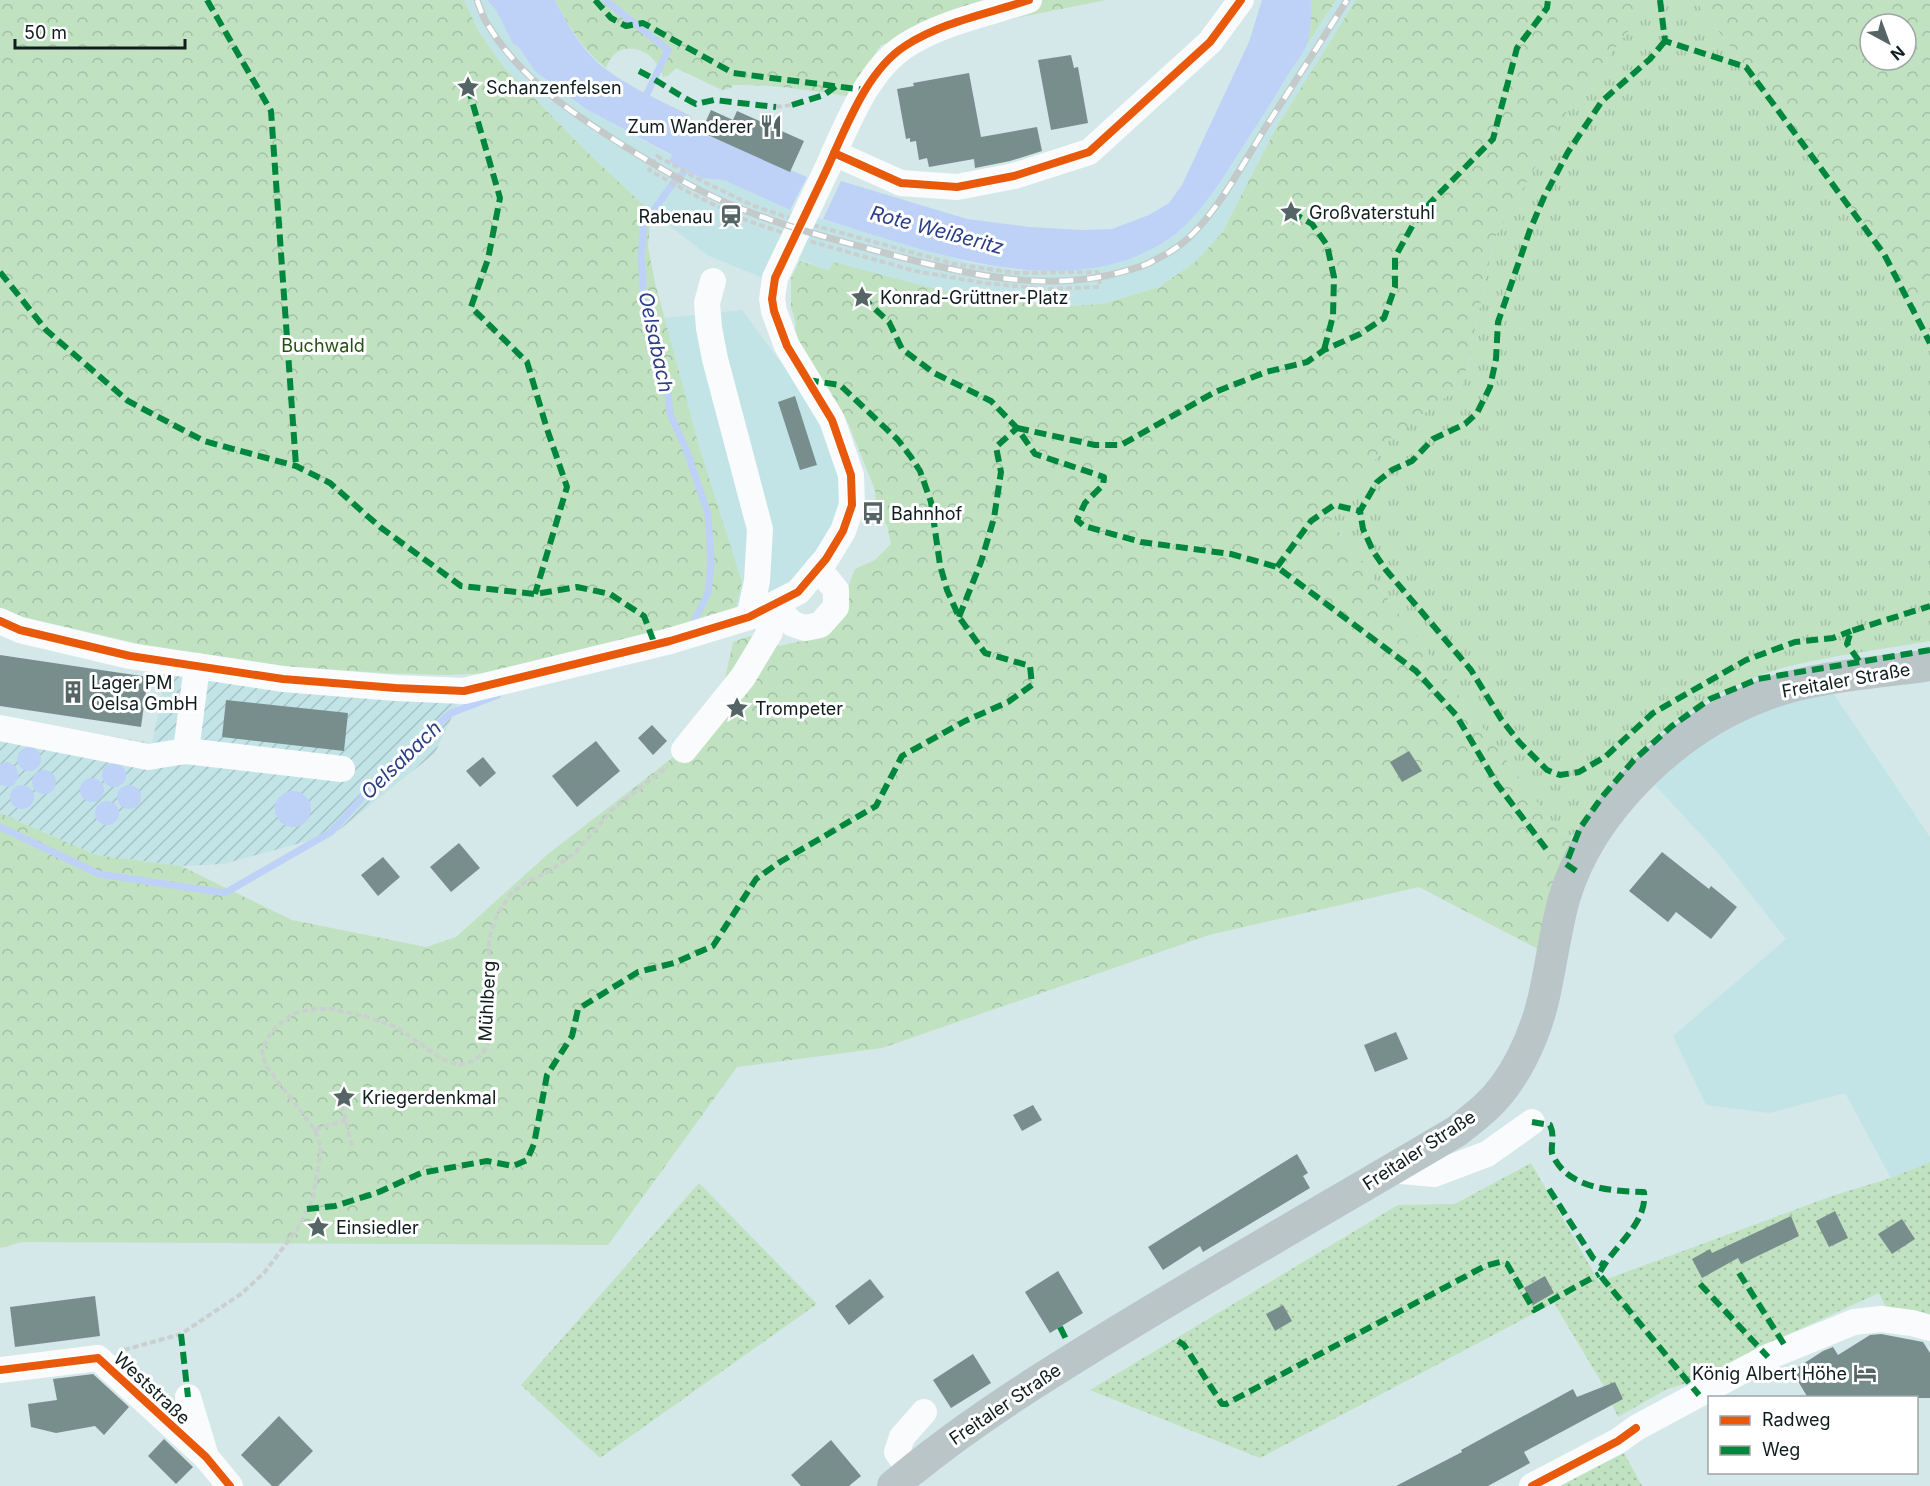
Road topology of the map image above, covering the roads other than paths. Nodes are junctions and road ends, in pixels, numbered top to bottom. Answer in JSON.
{"nodes":[{"id":1,"x":1029,"y":0,"type":"edge"},
{"id":2,"x":1241,"y":0,"type":"edge"},
{"id":3,"x":834,"y":153,"type":"junction"},
{"id":4,"x":713,"y":281,"type":"dead end"},
{"id":5,"x":818,"y":568,"type":"junction"},
{"id":6,"x":762,"y":612,"type":"junction"},
{"id":7,"x":0,"y":621,"type":"edge"},
{"id":8,"x":1930,"y":665,"type":"edge"},
{"id":9,"x":197,"y":666,"type":"junction"},
{"id":10,"x":0,"y":728,"type":"edge"},
{"id":11,"x":684,"y":750,"type":"road end"},
{"id":12,"x":186,"y":751,"type":"junction"},
{"id":13,"x":342,"y":769,"type":"dead end"},
{"id":14,"x":1533,"y":1122,"type":"dead end"},
{"id":15,"x":1391,"y":1170,"type":"junction"},
{"id":16,"x":1930,"y":1328,"type":"edge"},
{"id":17,"x":0,"y":1370,"type":"edge"},
{"id":18,"x":188,"y":1397,"type":"dead end"},
{"id":19,"x":924,"y":1412,"type":"dead end"},
{"id":20,"x":206,"y":1458,"type":"junction"},
{"id":21,"x":902,"y":1478,"type":"edge"},
{"id":22,"x":230,"y":1486,"type":"edge"},
{"id":23,"x":1533,"y":1486,"type":"edge"}],
"edges":[{"from":1,"to":3,"type":"street"},
{"from":2,"to":3,"type":"street"},
{"from":3,"to":5,"type":"street"},
{"from":4,"to":6,"type":"street"},
{"from":5,"to":6,"type":"street"},
{"from":5,"to":6,"type":"street"},
{"from":6,"to":9,"type":"street"},
{"from":6,"to":11,"type":"street"},
{"from":7,"to":9,"type":"street"},
{"from":8,"to":15,"type":"main road","name":"Freitaler Straße"},
{"from":9,"to":12,"type":"street"},
{"from":10,"to":12,"type":"street"},
{"from":12,"to":13,"type":"street"},
{"from":14,"to":15,"type":"street"},
{"from":15,"to":21,"type":"main road","name":"Freitaler Straße"},
{"from":16,"to":23,"type":"street"},
{"from":17,"to":20,"type":"street","name":"Weststraße"},
{"from":18,"to":20,"type":"street"},
{"from":19,"to":21,"type":"street"},
{"from":20,"to":22,"type":"street"}]}
